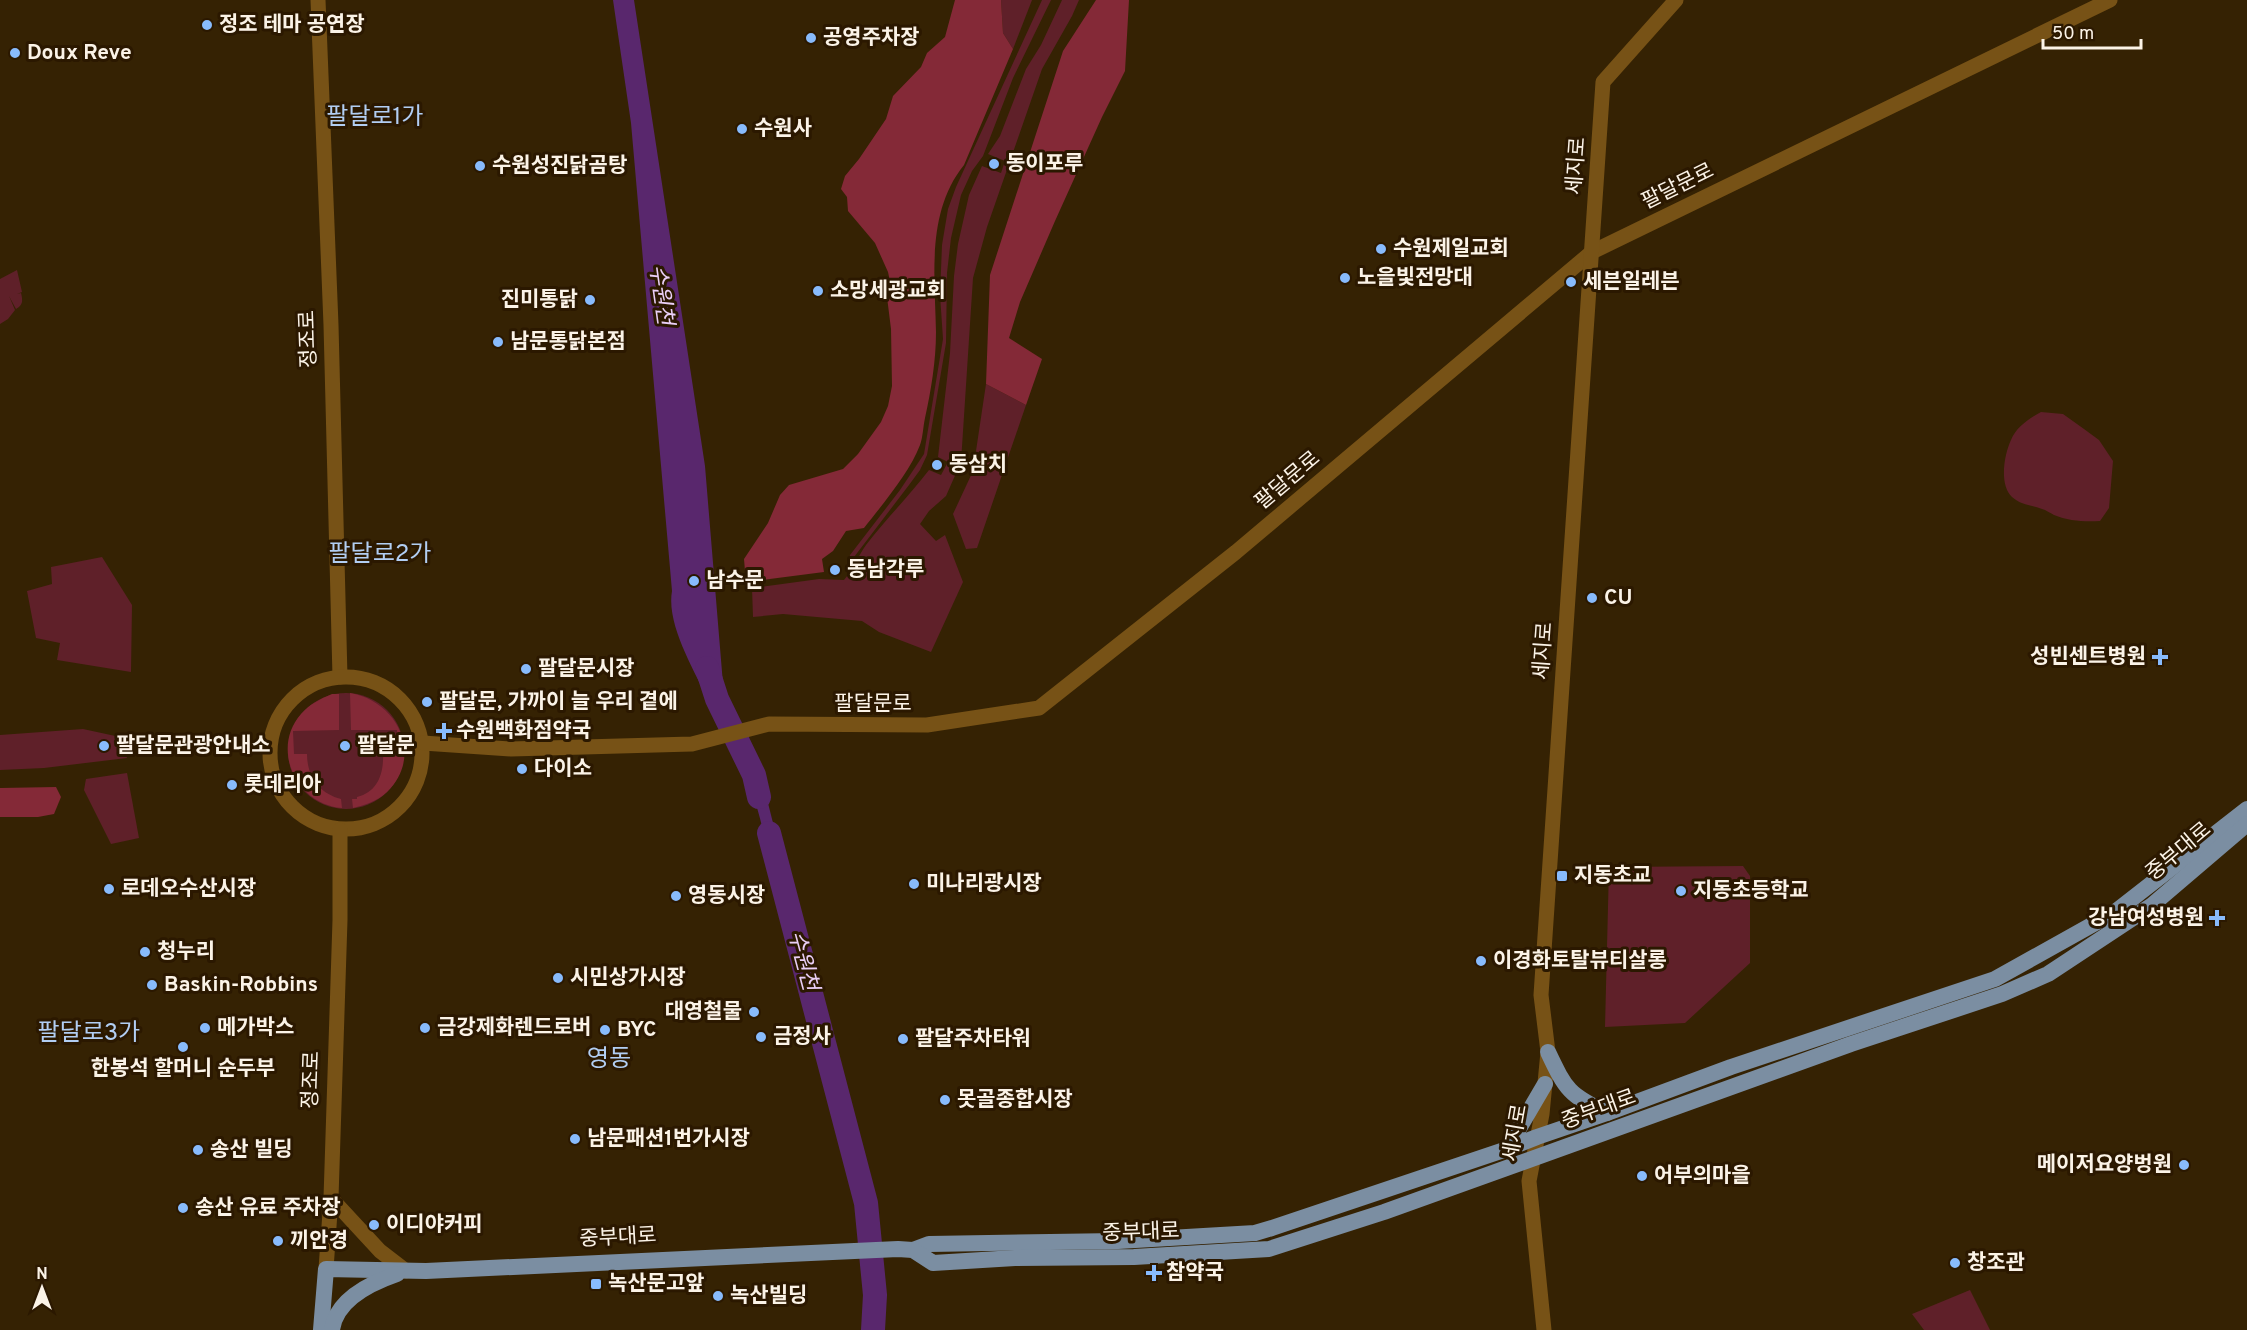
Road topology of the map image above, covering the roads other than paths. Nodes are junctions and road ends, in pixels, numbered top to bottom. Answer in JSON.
{"nodes":[{"id":1,"x":318,"y":0,"type":"edge"},
{"id":2,"x":1676,"y":0,"type":"edge"},
{"id":3,"x":2110,"y":0,"type":"edge"},
{"id":4,"x":1592,"y":252,"type":"junction"},
{"id":5,"x":340,"y":676,"type":"junction"},
{"id":6,"x":423,"y":743,"type":"junction"},
{"id":7,"x":2247,"y":809,"type":"edge"},
{"id":8,"x":2247,"y":824,"type":"edge"},
{"id":9,"x":340,"y":830,"type":"junction"},
{"id":10,"x":1548,"y":1052,"type":"junction"},
{"id":11,"x":1545,"y":1084,"type":"junction"},
{"id":12,"x":1607,"y":1113,"type":"junction"},
{"id":13,"x":1537,"y":1137,"type":"junction"},
{"id":14,"x":1507,"y":1149,"type":"junction"},
{"id":15,"x":1535,"y":1157,"type":"junction"},
{"id":16,"x":331,"y":1198,"type":"junction"},
{"id":17,"x":905,"y":1250,"type":"junction"},
{"id":18,"x":326,"y":1269,"type":"junction"},
{"id":19,"x":406,"y":1271,"type":"junction"},
{"id":20,"x":321,"y":1330,"type":"edge"},
{"id":21,"x":332,"y":1330,"type":"edge"},
{"id":22,"x":1544,"y":1330,"type":"edge"}],
"edges":[{"from":1,"to":5,"type":"street","name":"정조로"},
{"from":2,"to":4,"type":"street","name":"세지로"},
{"from":3,"to":4,"type":"street","name":"팔달문로"},
{"from":4,"to":6,"type":"street","name":"팔달문로"},
{"from":4,"to":10,"type":"street","name":"세지로"},
{"from":5,"to":6,"type":"street"},
{"from":5,"to":9,"type":"street"},
{"from":6,"to":9,"type":"street"},
{"from":7,"to":12,"type":"main road","name":"중부대로"},
{"from":8,"to":15,"type":"main road","name":"중부대로"},
{"from":9,"to":16,"type":"street","name":"정조로"},
{"from":10,"to":11,"type":"street","name":"세지로"},
{"from":10,"to":12,"type":"main road"},
{"from":11,"to":13,"type":"street","name":"세지로"},
{"from":11,"to":14,"type":"main road"},
{"from":12,"to":13,"type":"main road","name":"중부대로"},
{"from":13,"to":14,"type":"main road","name":"중부대로"},
{"from":13,"to":15,"type":"street","name":"세지로"},
{"from":14,"to":17,"type":"main road","name":"중부대로"},
{"from":15,"to":17,"type":"main road","name":"중부대로"},
{"from":15,"to":22,"type":"street","name":"세지로"},
{"from":16,"to":18,"type":"street","name":"정조로"},
{"from":16,"to":19,"type":"street"},
{"from":17,"to":19,"type":"main road","name":"중부대로"},
{"from":18,"to":19,"type":"main road","name":"중부대로"},
{"from":18,"to":20,"type":"main road","name":"정조로"},
{"from":19,"to":21,"type":"main road"}]}
